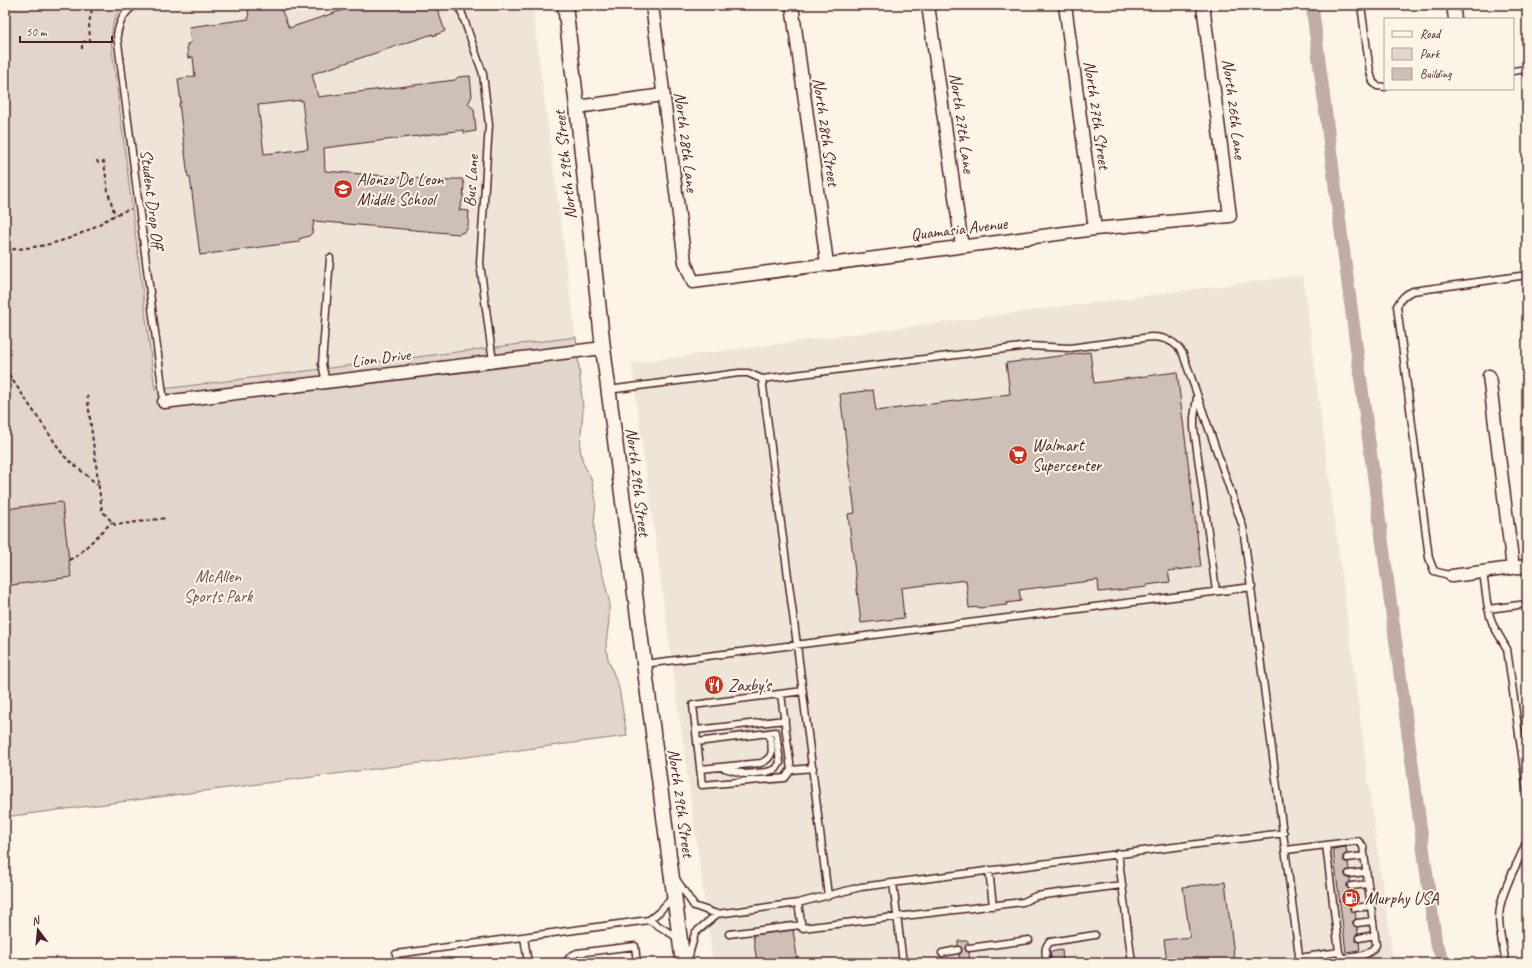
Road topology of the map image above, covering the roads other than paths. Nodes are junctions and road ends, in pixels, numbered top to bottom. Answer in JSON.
{"nodes":[{"id":1,"x":135,"y":5,"type":"edge"},
{"id":2,"x":459,"y":5,"type":"edge"},
{"id":3,"x":565,"y":5,"type":"edge"},
{"id":4,"x":652,"y":5,"type":"edge"},
{"id":5,"x":792,"y":5,"type":"edge"},
{"id":6,"x":928,"y":5,"type":"edge"},
{"id":7,"x":1065,"y":5,"type":"edge"},
{"id":8,"x":1204,"y":5,"type":"edge"},
{"id":9,"x":1361,"y":5,"type":"edge"},
{"id":10,"x":1453,"y":5,"type":"edge"},
{"id":11,"x":1455,"y":18,"type":"edge"},
{"id":12,"x":1527,"y":69,"type":"edge"},
{"id":13,"x":1514,"y":71,"type":"edge"},
{"id":14,"x":1384,"y":87,"type":"edge"},
{"id":15,"x":663,"y":95,"type":"junction"},
{"id":16,"x":577,"y":107,"type":"junction"},
{"id":17,"x":1230,"y":216,"type":"joint"},
{"id":18,"x":1096,"y":229,"type":"junction"},
{"id":19,"x":962,"y":246,"type":"junction"},
{"id":20,"x":330,"y":258,"type":"dead end"},
{"id":21,"x":827,"y":263,"type":"junction"},
{"id":22,"x":1527,"y":275,"type":"edge"},
{"id":23,"x":693,"y":282,"type":"joint"},
{"id":24,"x":603,"y":348,"type":"junction"},
{"id":25,"x":493,"y":362,"type":"junction"},
{"id":26,"x":1489,"y":376,"type":"dead end"},
{"id":27,"x":762,"y":379,"type":"junction"},
{"id":28,"x":326,"y":382,"type":"junction"},
{"id":29,"x":608,"y":390,"type":"junction"},
{"id":30,"x":1198,"y":396,"type":"junction"},
{"id":31,"x":164,"y":402,"type":"joint"},
{"id":32,"x":1527,"y":566,"type":"edge"},
{"id":33,"x":1513,"y":568,"type":"junction"},
{"id":34,"x":1483,"y":572,"type":"junction"},
{"id":35,"x":1452,"y":576,"type":"joint"},
{"id":36,"x":1252,"y":587,"type":"junction"},
{"id":37,"x":1216,"y":591,"type":"junction"},
{"id":38,"x":1527,"y":604,"type":"edge"},
{"id":39,"x":1488,"y":609,"type":"junction"},
{"id":40,"x":797,"y":644,"type":"junction"},
{"id":41,"x":644,"y":664,"type":"junction"},
{"id":42,"x":803,"y":691,"type":"junction"},
{"id":43,"x":781,"y":694,"type":"junction"},
{"id":44,"x":784,"y":720,"type":"junction"},
{"id":45,"x":696,"y":730,"type":"junction"},
{"id":46,"x":769,"y":733,"type":"junction"},
{"id":47,"x":697,"y":742,"type":"junction"},
{"id":48,"x":721,"y":767,"type":"junction"},
{"id":49,"x":813,"y":768,"type":"junction"},
{"id":50,"x":700,"y":769,"type":"junction"},
{"id":51,"x":791,"y":770,"type":"junction"},
{"id":52,"x":1527,"y":791,"type":"edge"},
{"id":53,"x":1284,"y":833,"type":"junction"},
{"id":54,"x":1527,"y":840,"type":"edge"},
{"id":55,"x":1326,"y":845,"type":"junction"},
{"id":56,"x":1286,"y":850,"type":"junction"},
{"id":57,"x":1118,"y":853,"type":"junction"},
{"id":58,"x":1364,"y":856,"type":"junction"},
{"id":59,"x":1347,"y":858,"type":"dead end"},
{"id":60,"x":989,"y":870,"type":"junction"},
{"id":61,"x":672,"y":872,"type":"junction"},
{"id":62,"x":1366,"y":872,"type":"junction"},
{"id":63,"x":1350,"y":874,"type":"dead end"},
{"id":64,"x":893,"y":883,"type":"junction"},
{"id":65,"x":1368,"y":884,"type":"junction"},
{"id":66,"x":1122,"y":885,"type":"junction"},
{"id":67,"x":1351,"y":886,"type":"dead end"},
{"id":68,"x":675,"y":896,"type":"junction"},
{"id":69,"x":828,"y":896,"type":"junction"},
{"id":70,"x":798,"y":903,"type":"junction"},
{"id":71,"x":993,"y":906,"type":"junction"},
{"id":72,"x":1371,"y":906,"type":"junction"},
{"id":73,"x":1354,"y":908,"type":"dead end"},
{"id":74,"x":1340,"y":909,"type":"dead end"},
{"id":75,"x":1334,"y":910,"type":"junction"},
{"id":76,"x":717,"y":914,"type":"junction"},
{"id":77,"x":897,"y":917,"type":"junction"},
{"id":78,"x":648,"y":920,"type":"junction"},
{"id":79,"x":1373,"y":921,"type":"junction"},
{"id":80,"x":1357,"y":923,"type":"dead end"},
{"id":81,"x":1342,"y":924,"type":"dead end"},
{"id":82,"x":801,"y":925,"type":"junction"},
{"id":83,"x":1336,"y":925,"type":"junction"},
{"id":84,"x":729,"y":934,"type":"dead end"},
{"id":85,"x":1095,"y":935,"type":"dead end"},
{"id":86,"x":1375,"y":935,"type":"junction"},
{"id":87,"x":524,"y":937,"type":"junction"},
{"id":88,"x":1358,"y":938,"type":"dead end"},
{"id":89,"x":680,"y":939,"type":"junction"},
{"id":90,"x":1344,"y":939,"type":"dead end"},
{"id":91,"x":1029,"y":940,"type":"dead end"},
{"id":92,"x":1337,"y":940,"type":"junction"},
{"id":93,"x":969,"y":948,"type":"dead end"},
{"id":94,"x":958,"y":950,"type":"dead end"},
{"id":95,"x":942,"y":952,"type":"dead end"},
{"id":96,"x":1339,"y":952,"type":"junction"},
{"id":97,"x":1300,"y":960,"type":"edge"},
{"id":98,"x":397,"y":963,"type":"edge"},
{"id":99,"x":448,"y":963,"type":"edge"},
{"id":100,"x":455,"y":963,"type":"edge"},
{"id":101,"x":528,"y":963,"type":"edge"},
{"id":102,"x":565,"y":963,"type":"edge"},
{"id":103,"x":637,"y":963,"type":"edge"},
{"id":104,"x":684,"y":963,"type":"edge"},
{"id":105,"x":687,"y":963,"type":"edge"},
{"id":106,"x":903,"y":963,"type":"edge"},
{"id":107,"x":1047,"y":963,"type":"edge"},
{"id":108,"x":1132,"y":963,"type":"edge"},
{"id":109,"x":1506,"y":963,"type":"edge"}],
"edges":[{"from":1,"to":31,"type":"lane","name":"Student Drop Off"},
{"from":2,"to":25,"type":"lane","name":"Bus Lane"},
{"from":3,"to":16,"type":"street","name":"North 29th Street"},
{"from":4,"to":15,"type":"street","name":"North 28th Lane"},
{"from":5,"to":21,"type":"street","name":"North 28th Street"},
{"from":6,"to":19,"type":"street","name":"North 27th Lane"},
{"from":7,"to":18,"type":"street","name":"North 27th Street"},
{"from":8,"to":17,"type":"street","name":"North 26th Lane"},
{"from":9,"to":14,"type":"lane"},
{"from":10,"to":11,"type":"street"},
{"from":12,"to":13,"type":"lane"},
{"from":15,"to":16,"type":"street"},
{"from":15,"to":23,"type":"street","name":"North 28th Lane"},
{"from":16,"to":24,"type":"street","name":"North 29th Street"},
{"from":17,"to":18,"type":"street","name":"Quamasia Avenue"},
{"from":18,"to":19,"type":"street","name":"Quamasia Avenue"},
{"from":19,"to":21,"type":"street","name":"Quamasia Avenue"},
{"from":20,"to":28,"type":"lane"},
{"from":21,"to":23,"type":"street","name":"Quamasia Avenue"},
{"from":22,"to":35,"type":"lane"},
{"from":24,"to":25,"type":"street","name":"Lion Drive"},
{"from":24,"to":29,"type":"street","name":"North 29th Street"},
{"from":25,"to":28,"type":"street","name":"Lion Drive"},
{"from":26,"to":33,"type":"street"},
{"from":27,"to":29,"type":"lane"},
{"from":27,"to":30,"type":"lane"},
{"from":27,"to":40,"type":"lane"},
{"from":28,"to":31,"type":"street","name":"Lion Drive"},
{"from":29,"to":41,"type":"street","name":"North 29th Street"},
{"from":30,"to":36,"type":"lane"},
{"from":30,"to":37,"type":"lane"},
{"from":32,"to":33,"type":"street"},
{"from":33,"to":34,"type":"street"},
{"from":34,"to":35,"type":"street"},
{"from":34,"to":39,"type":"lane"},
{"from":36,"to":37,"type":"lane"},
{"from":36,"to":53,"type":"lane"},
{"from":37,"to":40,"type":"lane"},
{"from":38,"to":39,"type":"lane"},
{"from":39,"to":52,"type":"lane"},
{"from":40,"to":41,"type":"lane"},
{"from":40,"to":42,"type":"lane"},
{"from":41,"to":61,"type":"street","name":"North 29th Street"},
{"from":42,"to":43,"type":"lane"},
{"from":42,"to":49,"type":"lane"},
{"from":43,"to":44,"type":"lane"},
{"from":43,"to":45,"type":"lane"},
{"from":44,"to":45,"type":"lane"},
{"from":44,"to":51,"type":"lane"},
{"from":45,"to":47,"type":"lane"},
{"from":46,"to":47,"type":"lane"},
{"from":46,"to":48,"type":"lane"},
{"from":46,"to":48,"type":"lane"},
{"from":47,"to":50,"type":"lane"},
{"from":48,"to":50,"type":"lane"},
{"from":49,"to":51,"type":"lane"},
{"from":49,"to":69,"type":"lane"},
{"from":50,"to":51,"type":"lane"},
{"from":53,"to":56,"type":"lane"},
{"from":53,"to":57,"type":"lane"},
{"from":54,"to":109,"type":"lane"},
{"from":55,"to":56,"type":"lane"},
{"from":55,"to":58,"type":"lane"},
{"from":55,"to":75,"type":"lane"},
{"from":56,"to":97,"type":"lane"},
{"from":57,"to":60,"type":"lane"},
{"from":57,"to":66,"type":"lane"},
{"from":58,"to":59,"type":"lane"},
{"from":58,"to":62,"type":"lane"},
{"from":60,"to":64,"type":"lane"},
{"from":60,"to":71,"type":"lane"},
{"from":61,"to":68,"type":"street","name":"North 29th Street"},
{"from":61,"to":76,"type":"lane"},
{"from":62,"to":63,"type":"lane"},
{"from":62,"to":65,"type":"lane"},
{"from":64,"to":69,"type":"lane"},
{"from":64,"to":77,"type":"lane"},
{"from":65,"to":67,"type":"lane"},
{"from":65,"to":72,"type":"lane"},
{"from":66,"to":71,"type":"lane"},
{"from":66,"to":108,"type":"lane"},
{"from":68,"to":78,"type":"lane"},
{"from":68,"to":89,"type":"street","name":"North 29th Street"},
{"from":69,"to":70,"type":"lane"},
{"from":70,"to":76,"type":"lane"},
{"from":70,"to":82,"type":"lane"},
{"from":71,"to":77,"type":"lane"},
{"from":72,"to":73,"type":"lane"},
{"from":72,"to":79,"type":"lane"},
{"from":74,"to":75,"type":"lane"},
{"from":75,"to":83,"type":"lane"},
{"from":76,"to":105,"type":"lane"},
{"from":77,"to":82,"type":"lane"},
{"from":77,"to":106,"type":"lane"},
{"from":78,"to":87,"type":"lane"},
{"from":78,"to":89,"type":"lane"},
{"from":79,"to":80,"type":"lane"},
{"from":79,"to":86,"type":"lane"},
{"from":81,"to":83,"type":"lane"},
{"from":82,"to":84,"type":"lane"},
{"from":83,"to":92,"type":"lane"},
{"from":85,"to":107,"type":"lane"},
{"from":86,"to":88,"type":"lane"},
{"from":86,"to":96,"type":"lane"},
{"from":87,"to":98,"type":"lane"},
{"from":87,"to":101,"type":"lane"},
{"from":89,"to":104,"type":"street","name":"North 29th Street"},
{"from":90,"to":92,"type":"lane"},
{"from":91,"to":93,"type":"lane"},
{"from":92,"to":96,"type":"lane"},
{"from":94,"to":95,"type":"lane"},
{"from":96,"to":97,"type":"lane"},
{"from":99,"to":100,"type":"lane"},
{"from":102,"to":103,"type":"lane"}]}
